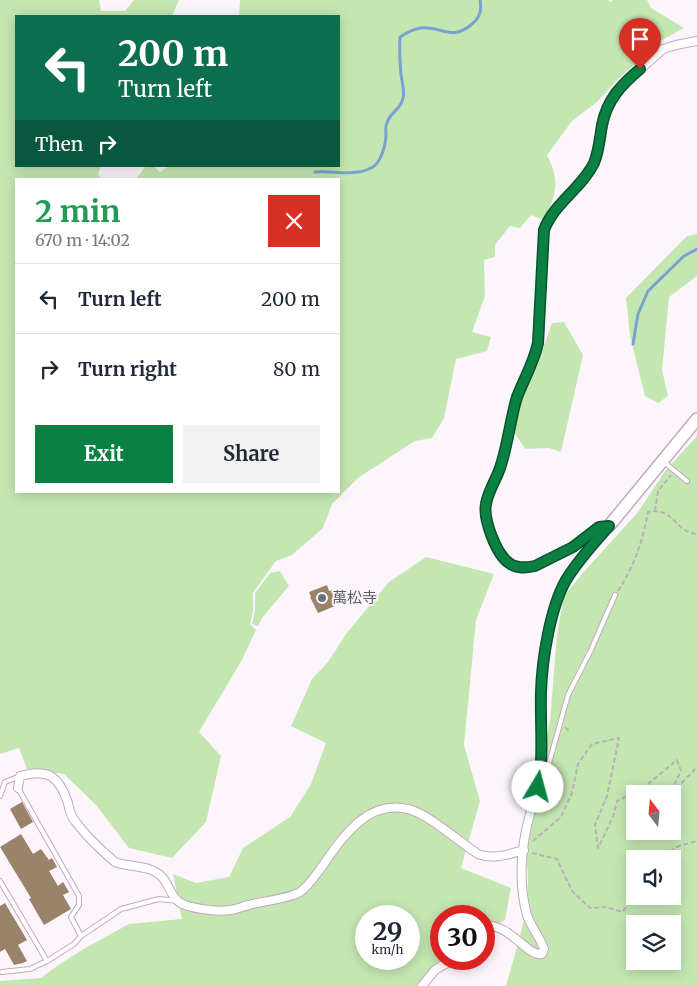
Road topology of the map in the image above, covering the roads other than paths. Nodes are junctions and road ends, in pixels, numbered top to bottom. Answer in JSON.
{"nodes":[{"id":1,"x":697,"y":41,"type":"edge"},
{"id":2,"x":697,"y":419,"type":"edge"},
{"id":3,"x":663,"y":461,"type":"junction"},
{"id":4,"x":687,"y":481,"type":"dead end"},
{"id":5,"x":609,"y":526,"type":"junction"},
{"id":6,"x":616,"y":595,"type":"road end"},
{"id":7,"x":542,"y":769,"type":"junction"},
{"id":8,"x":20,"y":776,"type":"junction"},
{"id":9,"x":18,"y":788,"type":"joint"},
{"id":10,"x":0,"y":796,"type":"edge"},
{"id":11,"x":524,"y":850,"type":"junction"},
{"id":12,"x":0,"y":881,"type":"edge"},
{"id":13,"x":179,"y":902,"type":"junction"},
{"id":14,"x":495,"y":928,"type":"edge"},
{"id":15,"x":81,"y":936,"type":"junction"},
{"id":16,"x":47,"y":961,"type":"junction"},
{"id":17,"x":435,"y":970,"type":"edge"},
{"id":18,"x":2,"y":972,"type":"dead end"},
{"id":19,"x":422,"y":986,"type":"edge"}],
"edges":[{"from":1,"to":5,"type":"street"},
{"from":2,"to":3,"type":"street"},
{"from":3,"to":4,"type":"lane"},
{"from":3,"to":5,"type":"street"},
{"from":5,"to":7,"type":"street"},
{"from":6,"to":7,"type":"lane"},
{"from":7,"to":11,"type":"street"},
{"from":8,"to":9,"type":"street"},
{"from":8,"to":10,"type":"lane"},
{"from":8,"to":13,"type":"street"},
{"from":9,"to":15,"type":"lane"},
{"from":11,"to":13,"type":"street"},
{"from":11,"to":14,"type":"street"},
{"from":12,"to":16,"type":"lane"},
{"from":13,"to":15,"type":"lane"},
{"from":15,"to":16,"type":"lane"},
{"from":16,"to":18,"type":"lane"},
{"from":17,"to":19,"type":"street"}]}
